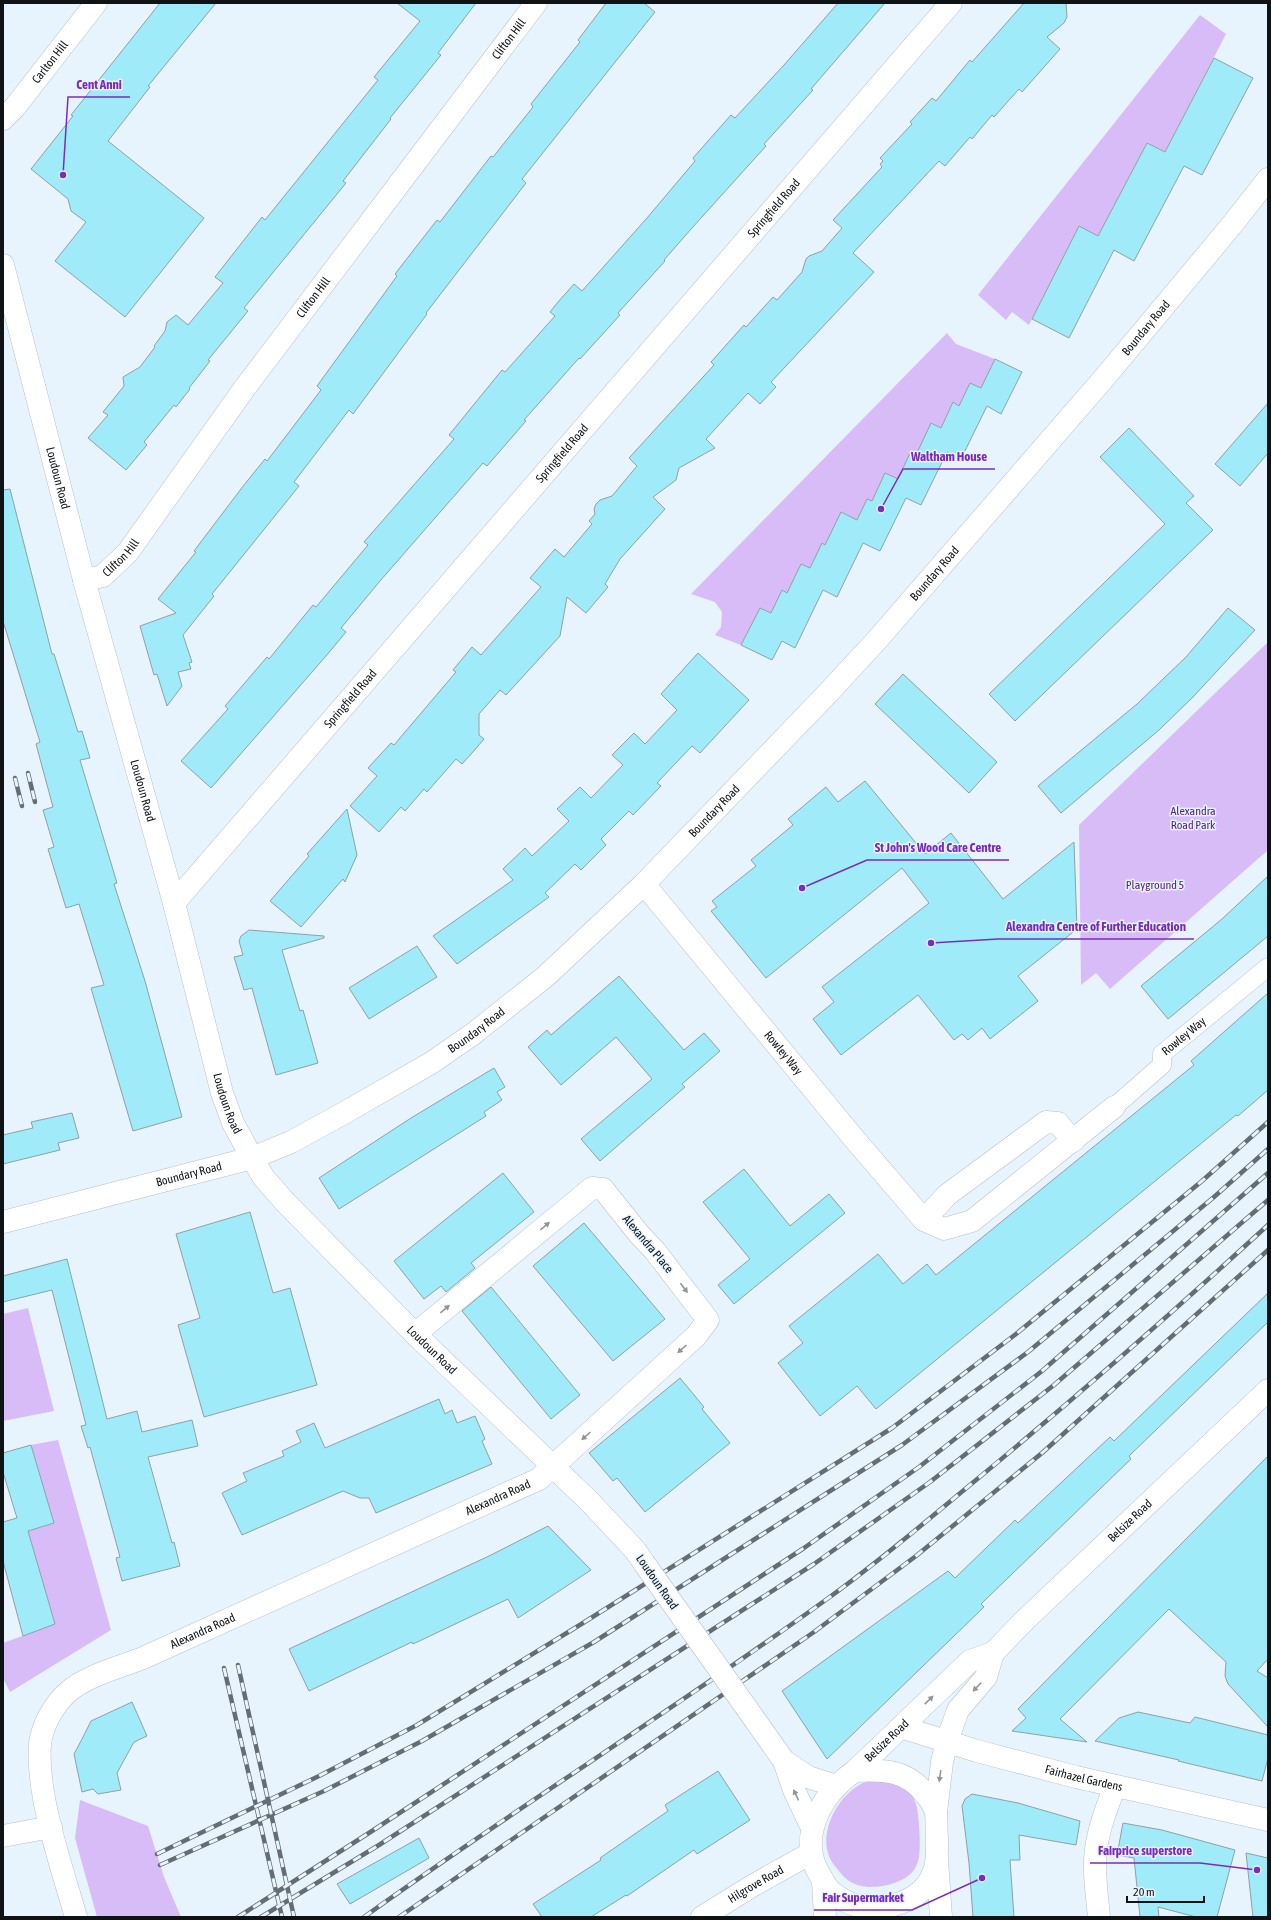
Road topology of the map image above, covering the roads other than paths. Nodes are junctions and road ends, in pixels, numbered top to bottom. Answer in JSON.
{"nodes":[{"id":1,"x":96,"y":3,"type":"edge"},
{"id":2,"x":536,"y":3,"type":"edge"},
{"id":3,"x":951,"y":3,"type":"edge"},
{"id":4,"x":3,"y":119,"type":"edge"},
{"id":5,"x":1268,"y":179,"type":"edge"},
{"id":6,"x":3,"y":265,"type":"edge"},
{"id":7,"x":84,"y":580,"type":"junction"},
{"id":8,"x":644,"y":884,"type":"junction"},
{"id":9,"x":174,"y":904,"type":"junction"},
{"id":10,"x":1268,"y":967,"type":"edge"},
{"id":11,"x":1114,"y":1107,"type":"joint"},
{"id":12,"x":1073,"y":1141,"type":"junction"},
{"id":13,"x":252,"y":1158,"type":"junction"},
{"id":14,"x":924,"y":1220,"type":"junction"},
{"id":15,"x":3,"y":1222,"type":"edge"},
{"id":16,"x":415,"y":1334,"type":"junction"},
{"id":17,"x":1268,"y":1390,"type":"edge"},
{"id":18,"x":552,"y":1468,"type":"junction"},
{"id":19,"x":993,"y":1653,"type":"junction"},
{"id":20,"x":901,"y":1727,"type":"junction"},
{"id":21,"x":947,"y":1741,"type":"junction"},
{"id":22,"x":784,"y":1761,"type":"junction"},
{"id":23,"x":855,"y":1771,"type":"junction"},
{"id":24,"x":836,"y":1786,"type":"junction"},
{"id":25,"x":1114,"y":1786,"type":"junction"},
{"id":26,"x":936,"y":1812,"type":"junction"},
{"id":27,"x":1268,"y":1820,"type":"edge"},
{"id":28,"x":51,"y":1827,"type":"junction"},
{"id":29,"x":812,"y":1828,"type":"junction"},
{"id":30,"x":3,"y":1836,"type":"edge"},
{"id":31,"x":811,"y":1853,"type":"junction"},
{"id":32,"x":937,"y":1860,"type":"junction"},
{"id":33,"x":823,"y":1881,"type":"junction"},
{"id":34,"x":883,"y":1912,"type":"edge"},
{"id":35,"x":76,"y":1917,"type":"edge"},
{"id":36,"x":702,"y":1917,"type":"edge"},
{"id":37,"x":825,"y":1917,"type":"edge"},
{"id":38,"x":941,"y":1917,"type":"edge"},
{"id":39,"x":1099,"y":1917,"type":"edge"}],
"edges":[{"from":1,"to":4,"type":"street","name":"Carlton Hill"},
{"from":2,"to":7,"type":"street","name":"Clifton Hill"},
{"from":3,"to":9,"type":"street","name":"Springfield Road"},
{"from":5,"to":8,"type":"street","name":"Boundary Road"},
{"from":6,"to":7,"type":"street","name":"Loudoun Road"},
{"from":7,"to":9,"type":"street","name":"Loudoun Road"},
{"from":8,"to":13,"type":"street","name":"Boundary Road"},
{"from":8,"to":14,"type":"street","name":"Rowley Way"},
{"from":9,"to":13,"type":"street","name":"Loudoun Road"},
{"from":10,"to":11,"type":"street","name":"Rowley Way"},
{"from":11,"to":12,"type":"street","name":"Rowley Way"},
{"from":12,"to":14,"type":"street","name":"Rowley Way"},
{"from":12,"to":14,"type":"street"},
{"from":13,"to":15,"type":"street","name":"Boundary Road"},
{"from":13,"to":16,"type":"street","name":"Loudoun Road"},
{"from":16,"to":18,"type":"street","name":"Loudoun Road"},
{"from":16,"to":18,"type":"street","name":"Alexandra Place","one_way":true},
{"from":17,"to":19,"type":"street","name":"Belsize Road"},
{"from":18,"to":22,"type":"street","name":"Loudoun Road","bridge":true},
{"from":18,"to":28,"type":"street","name":"Alexandra Road"},
{"from":20,"to":19,"type":"street","name":"Belsize Road","one_way":true},
{"from":19,"to":21,"type":"street","name":"Belsize Road","one_way":true},
{"from":20,"to":21,"type":"street","name":"Fairhazel Gardens"},
{"from":20,"to":23,"type":"street","name":"Belsize Road"},
{"from":21,"to":25,"type":"street","name":"Fairhazel Gardens"},
{"from":21,"to":26,"type":"street","name":"Belsize Road","one_way":true},
{"from":22,"to":24,"type":"street","name":"Loudoun Road"},
{"from":29,"to":22,"type":"street","name":"Loudoun Road","one_way":true},
{"from":23,"to":24,"type":"street"},
{"from":23,"to":26,"type":"street"},
{"from":24,"to":29,"type":"street"},
{"from":25,"to":27,"type":"street","name":"Fairhazel Gardens"},
{"from":25,"to":39,"type":"street"},
{"from":26,"to":32,"type":"street"},
{"from":28,"to":30,"type":"street"},
{"from":28,"to":35,"type":"street","name":"Alexandra Road"},
{"from":29,"to":31,"type":"street"},
{"from":31,"to":33,"type":"street"},
{"from":31,"to":36,"type":"street","name":"Hilgrove Road"},
{"from":32,"to":34,"type":"street"},
{"from":32,"to":38,"type":"street"},
{"from":33,"to":34,"type":"street"},
{"from":33,"to":37,"type":"street"}]}
